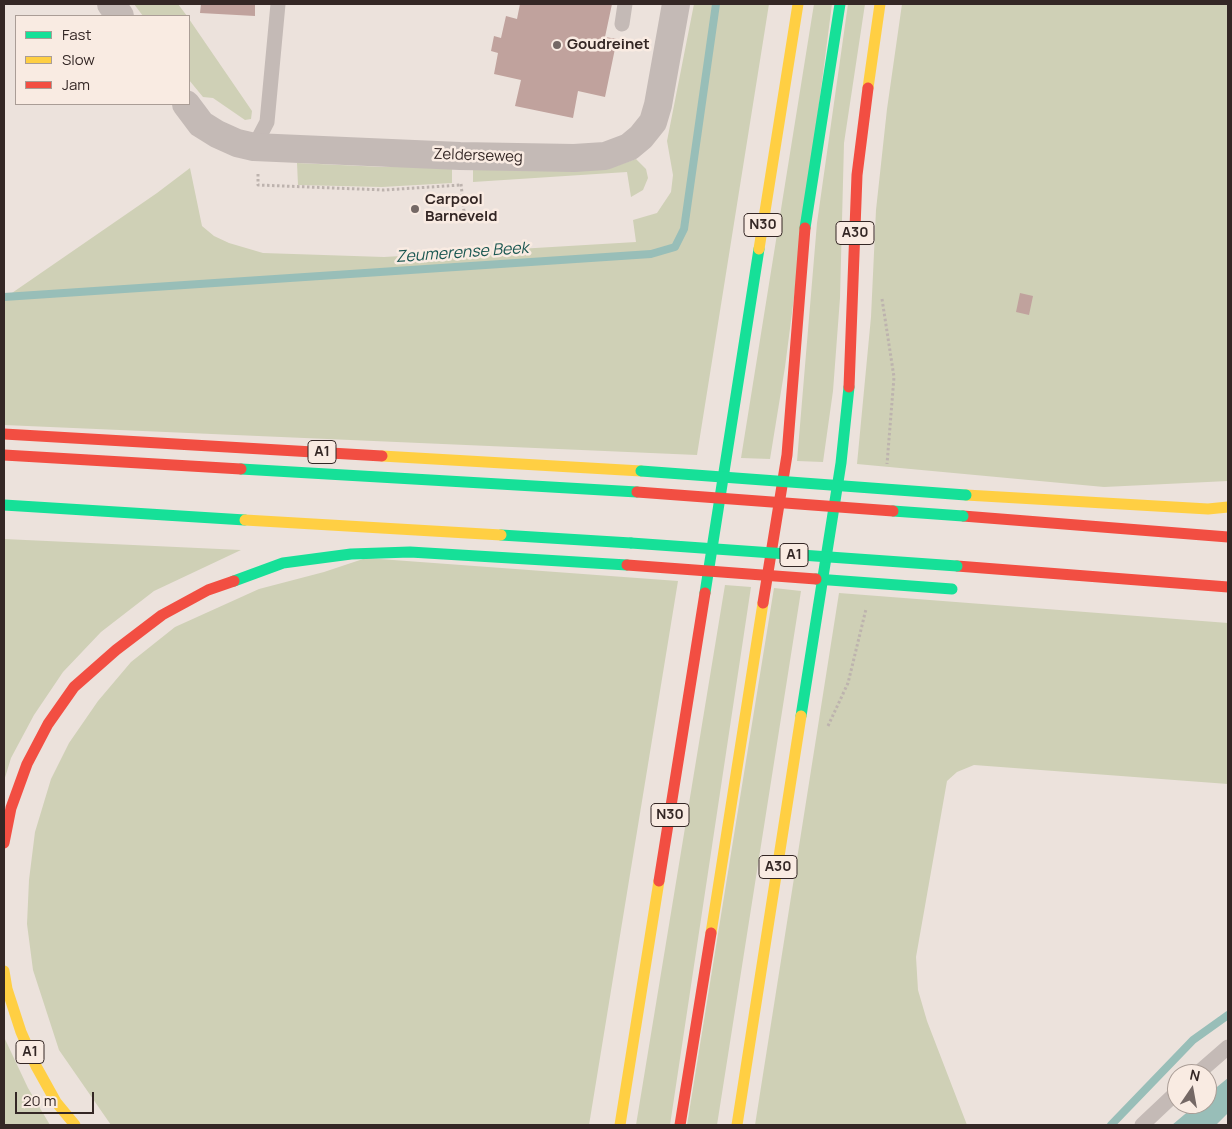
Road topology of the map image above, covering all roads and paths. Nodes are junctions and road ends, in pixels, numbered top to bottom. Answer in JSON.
{"nodes":[{"id":1,"x":111,"y":4,"type":"edge"},
{"id":2,"x":278,"y":4,"type":"edge"},
{"id":3,"x":625,"y":4,"type":"edge"},
{"id":4,"x":676,"y":4,"type":"edge"},
{"id":5,"x":798,"y":4,"type":"edge"},
{"id":6,"x":840,"y":4,"type":"edge"},
{"id":7,"x":880,"y":4,"type":"edge"},
{"id":8,"x":119,"y":15,"type":"edge"},
{"id":9,"x":622,"y":24,"type":"dead end"},
{"id":10,"x":187,"y":105,"type":"edge"},
{"id":11,"x":254,"y":147,"type":"junction"},
{"id":12,"x":4,"y":434,"type":"edge"},
{"id":13,"x":4,"y":455,"type":"edge"},
{"id":14,"x":4,"y":505,"type":"edge"},
{"id":15,"x":1228,"y":507,"type":"edge"},
{"id":16,"x":1228,"y":537,"type":"edge"},
{"id":17,"x":992,"y":569,"type":"junction"},
{"id":18,"x":1228,"y":587,"type":"edge"},
{"id":19,"x":4,"y":842,"type":"edge"},
{"id":20,"x":4,"y":971,"type":"edge"},
{"id":21,"x":1228,"y":1047,"type":"edge"},
{"id":22,"x":1208,"y":1064,"type":"edge"},
{"id":23,"x":1167,"y":1101,"type":"edge"},
{"id":24,"x":74,"y":1125,"type":"edge"},
{"id":25,"x":620,"y":1125,"type":"edge"},
{"id":26,"x":680,"y":1125,"type":"edge"},
{"id":27,"x":737,"y":1125,"type":"edge"},
{"id":28,"x":1142,"y":1125,"type":"edge"}],
"edges":[{"from":1,"to":8,"type":"street"},
{"from":2,"to":11,"type":"lane"},
{"from":3,"to":9,"type":"lane"},
{"from":4,"to":11,"type":"street","name":"Zelderseweg"},
{"from":5,"to":25,"type":"main road","number":"N30"},
{"from":6,"to":26,"type":"main road"},
{"from":7,"to":27,"type":"main road","number":"A30"},
{"from":10,"to":11,"type":"street","name":"Zelderseweg"},
{"from":12,"to":15,"type":"main road","number":"A1","bridge":true},
{"from":13,"to":16,"type":"main road","number":"A1","bridge":true},
{"from":14,"to":17,"type":"main road","number":"A1","bridge":true},
{"from":17,"to":18,"type":"main road","number":"A1"},
{"from":17,"to":19,"type":"main road","number":"A1","bridge":true},
{"from":20,"to":24,"type":"main road","number":"A1"},
{"from":21,"to":22,"type":"lane"},
{"from":23,"to":28,"type":"lane"}]}
